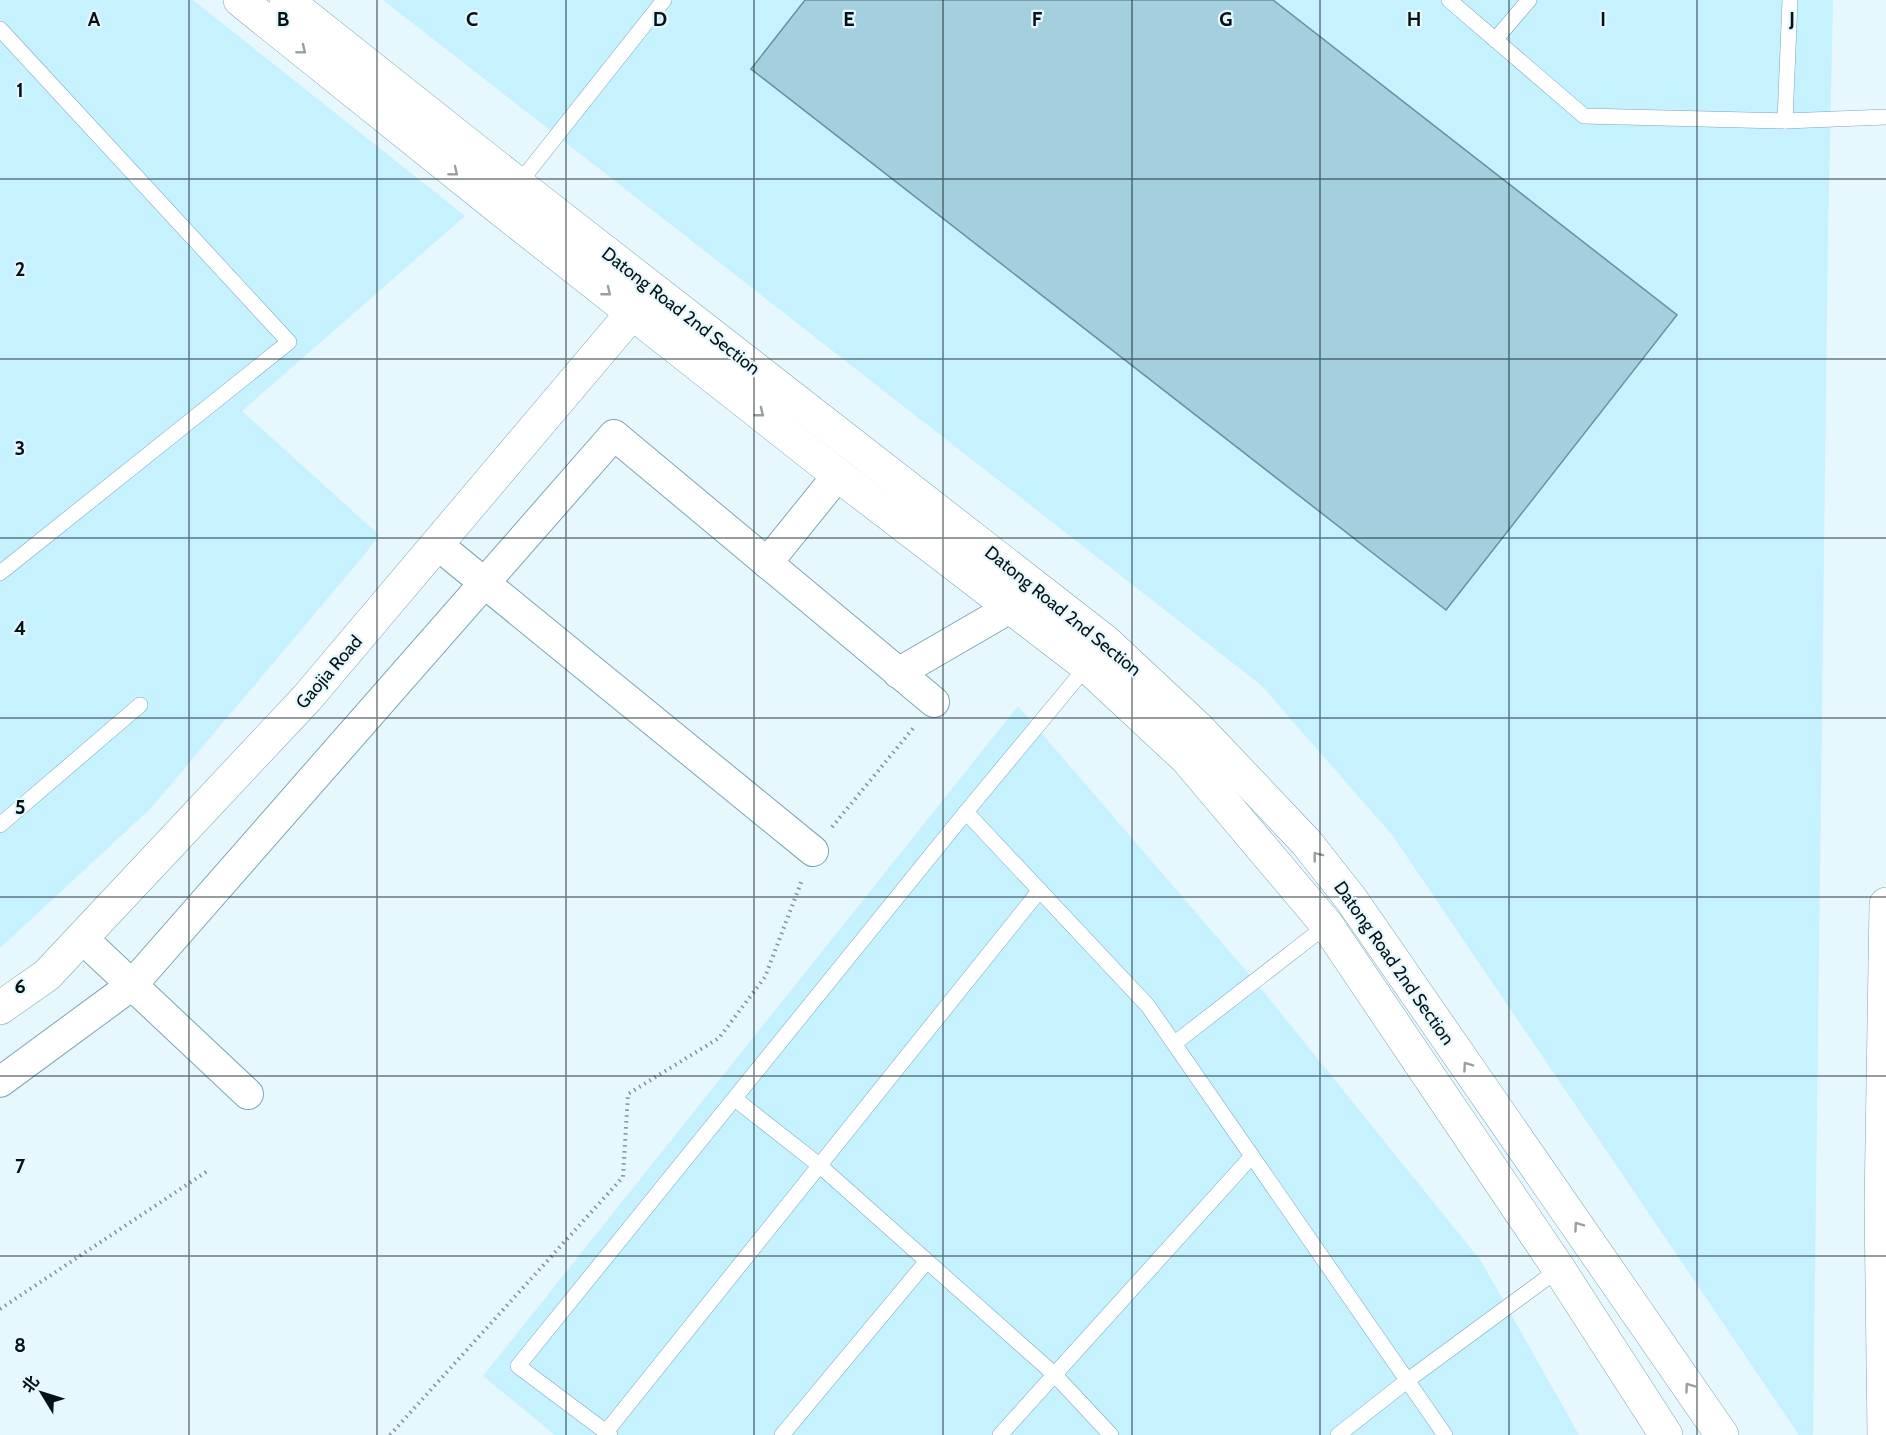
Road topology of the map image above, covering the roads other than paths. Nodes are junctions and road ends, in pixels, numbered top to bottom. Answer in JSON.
{"nodes":[{"id":1,"x":240,"y":0,"type":"edge"},
{"id":2,"x":286,"y":0,"type":"edge"},
{"id":3,"x":664,"y":0,"type":"edge"},
{"id":4,"x":1449,"y":0,"type":"edge"},
{"id":5,"x":1529,"y":0,"type":"edge"},
{"id":6,"x":1790,"y":0,"type":"edge"},
{"id":7,"x":0,"y":29,"type":"edge"},
{"id":8,"x":1495,"y":39,"type":"junction"},
{"id":9,"x":1886,"y":117,"type":"edge"},
{"id":10,"x":1785,"y":121,"type":"junction"},
{"id":11,"x":508,"y":196,"type":"junction"},
{"id":12,"x":633,"y":312,"type":"junction"},
{"id":13,"x":838,"y":475,"type":"junction"},
{"id":14,"x":438,"y":545,"type":"junction"},
{"id":15,"x":767,"y":563,"type":"junction"},
{"id":16,"x":0,"y":573,"type":"edge"},
{"id":17,"x":485,"y":583,"type":"junction"},
{"id":18,"x":1010,"y":608,"type":"junction"},
{"id":19,"x":1087,"y":666,"type":"junction"},
{"id":20,"x":898,"y":673,"type":"junction"},
{"id":21,"x":934,"y":702,"type":"road end"},
{"id":22,"x":140,"y":705,"type":"dead end"},
{"id":23,"x":966,"y":812,"type":"junction"},
{"id":24,"x":0,"y":825,"type":"edge"},
{"id":25,"x":813,"y":851,"type":"road end"},
{"id":26,"x":1040,"y":890,"type":"junction"},
{"id":27,"x":1886,"y":904,"type":"edge"},
{"id":28,"x":1327,"y":925,"type":"junction"},
{"id":29,"x":82,"y":938,"type":"junction"},
{"id":30,"x":132,"y":985,"type":"junction"},
{"id":31,"x":0,"y":1008,"type":"edge"},
{"id":32,"x":1174,"y":1043,"type":"junction"},
{"id":33,"x":0,"y":1082,"type":"edge"},
{"id":34,"x":248,"y":1094,"type":"dead end"},
{"id":35,"x":735,"y":1099,"type":"junction"},
{"id":36,"x":1252,"y":1156,"type":"junction"},
{"id":37,"x":819,"y":1165,"type":"junction"},
{"id":38,"x":927,"y":1261,"type":"junction"},
{"id":39,"x":1559,"y":1269,"type":"junction"},
{"id":40,"x":1054,"y":1374,"type":"junction"},
{"id":41,"x":1408,"y":1380,"type":"junction"},
{"id":42,"x":608,"y":1433,"type":"edge"},
{"id":43,"x":782,"y":1435,"type":"edge"},
{"id":44,"x":1000,"y":1435,"type":"edge"},
{"id":45,"x":1111,"y":1435,"type":"edge"},
{"id":46,"x":1338,"y":1435,"type":"edge"},
{"id":47,"x":1445,"y":1435,"type":"edge"},
{"id":48,"x":1666,"y":1435,"type":"edge"},
{"id":49,"x":1722,"y":1435,"type":"edge"},
{"id":50,"x":1884,"y":1435,"type":"edge"}],
"edges":[{"from":1,"to":11,"type":"street","name":"Datong Road 2nd Section","one_way":true},
{"from":2,"to":11,"type":"street","name":"Datong Road 2nd Section"},
{"from":3,"to":11,"type":"lane"},
{"from":4,"to":8,"type":"lane"},
{"from":5,"to":8,"type":"lane"},
{"from":6,"to":10,"type":"lane"},
{"from":7,"to":16,"type":"lane"},
{"from":8,"to":10,"type":"lane"},
{"from":9,"to":10,"type":"lane"},
{"from":11,"to":12,"type":"street","name":"Datong Road 2nd Section","one_way":true},
{"from":49,"to":11,"type":"street","name":"Datong Road 2nd Section","one_way":true},
{"from":12,"to":13,"type":"street","name":"Datong Road 2nd Section","one_way":true},
{"from":12,"to":14,"type":"street","name":"Gaojia Road"},
{"from":13,"to":15,"type":"street"},
{"from":13,"to":18,"type":"street","name":"Datong Road 2nd Section"},
{"from":14,"to":17,"type":"street"},
{"from":14,"to":29,"type":"street","name":"Gaojia Road"},
{"from":15,"to":17,"type":"street"},
{"from":15,"to":20,"type":"street"},
{"from":17,"to":25,"type":"street"},
{"from":17,"to":30,"type":"street"},
{"from":18,"to":19,"type":"street","name":"Datong Road 2nd Section"},
{"from":18,"to":20,"type":"street"},
{"from":19,"to":23,"type":"lane"},
{"from":19,"to":28,"type":"street","name":"Datong Road 2nd Section"},
{"from":20,"to":21,"type":"street"},
{"from":22,"to":24,"type":"lane"},
{"from":23,"to":26,"type":"lane"},
{"from":23,"to":35,"type":"lane"},
{"from":26,"to":32,"type":"lane"},
{"from":26,"to":37,"type":"lane"},
{"from":27,"to":50,"type":"street"},
{"from":28,"to":32,"type":"lane"},
{"from":28,"to":39,"type":"street","name":"Datong Road 2nd Section"},
{"from":29,"to":30,"type":"street"},
{"from":29,"to":31,"type":"street","name":"Gaojia Road"},
{"from":30,"to":33,"type":"street"},
{"from":30,"to":34,"type":"street"},
{"from":32,"to":36,"type":"lane"},
{"from":35,"to":37,"type":"lane"},
{"from":35,"to":42,"type":"lane"},
{"from":36,"to":40,"type":"lane"},
{"from":36,"to":41,"type":"lane"},
{"from":37,"to":38,"type":"lane"},
{"from":37,"to":42,"type":"lane"},
{"from":38,"to":40,"type":"lane"},
{"from":38,"to":43,"type":"lane"},
{"from":39,"to":41,"type":"lane"},
{"from":39,"to":48,"type":"street","name":"Datong Road 2nd Section"},
{"from":40,"to":44,"type":"lane"},
{"from":40,"to":45,"type":"lane"},
{"from":41,"to":46,"type":"lane"},
{"from":41,"to":47,"type":"lane"}]}
